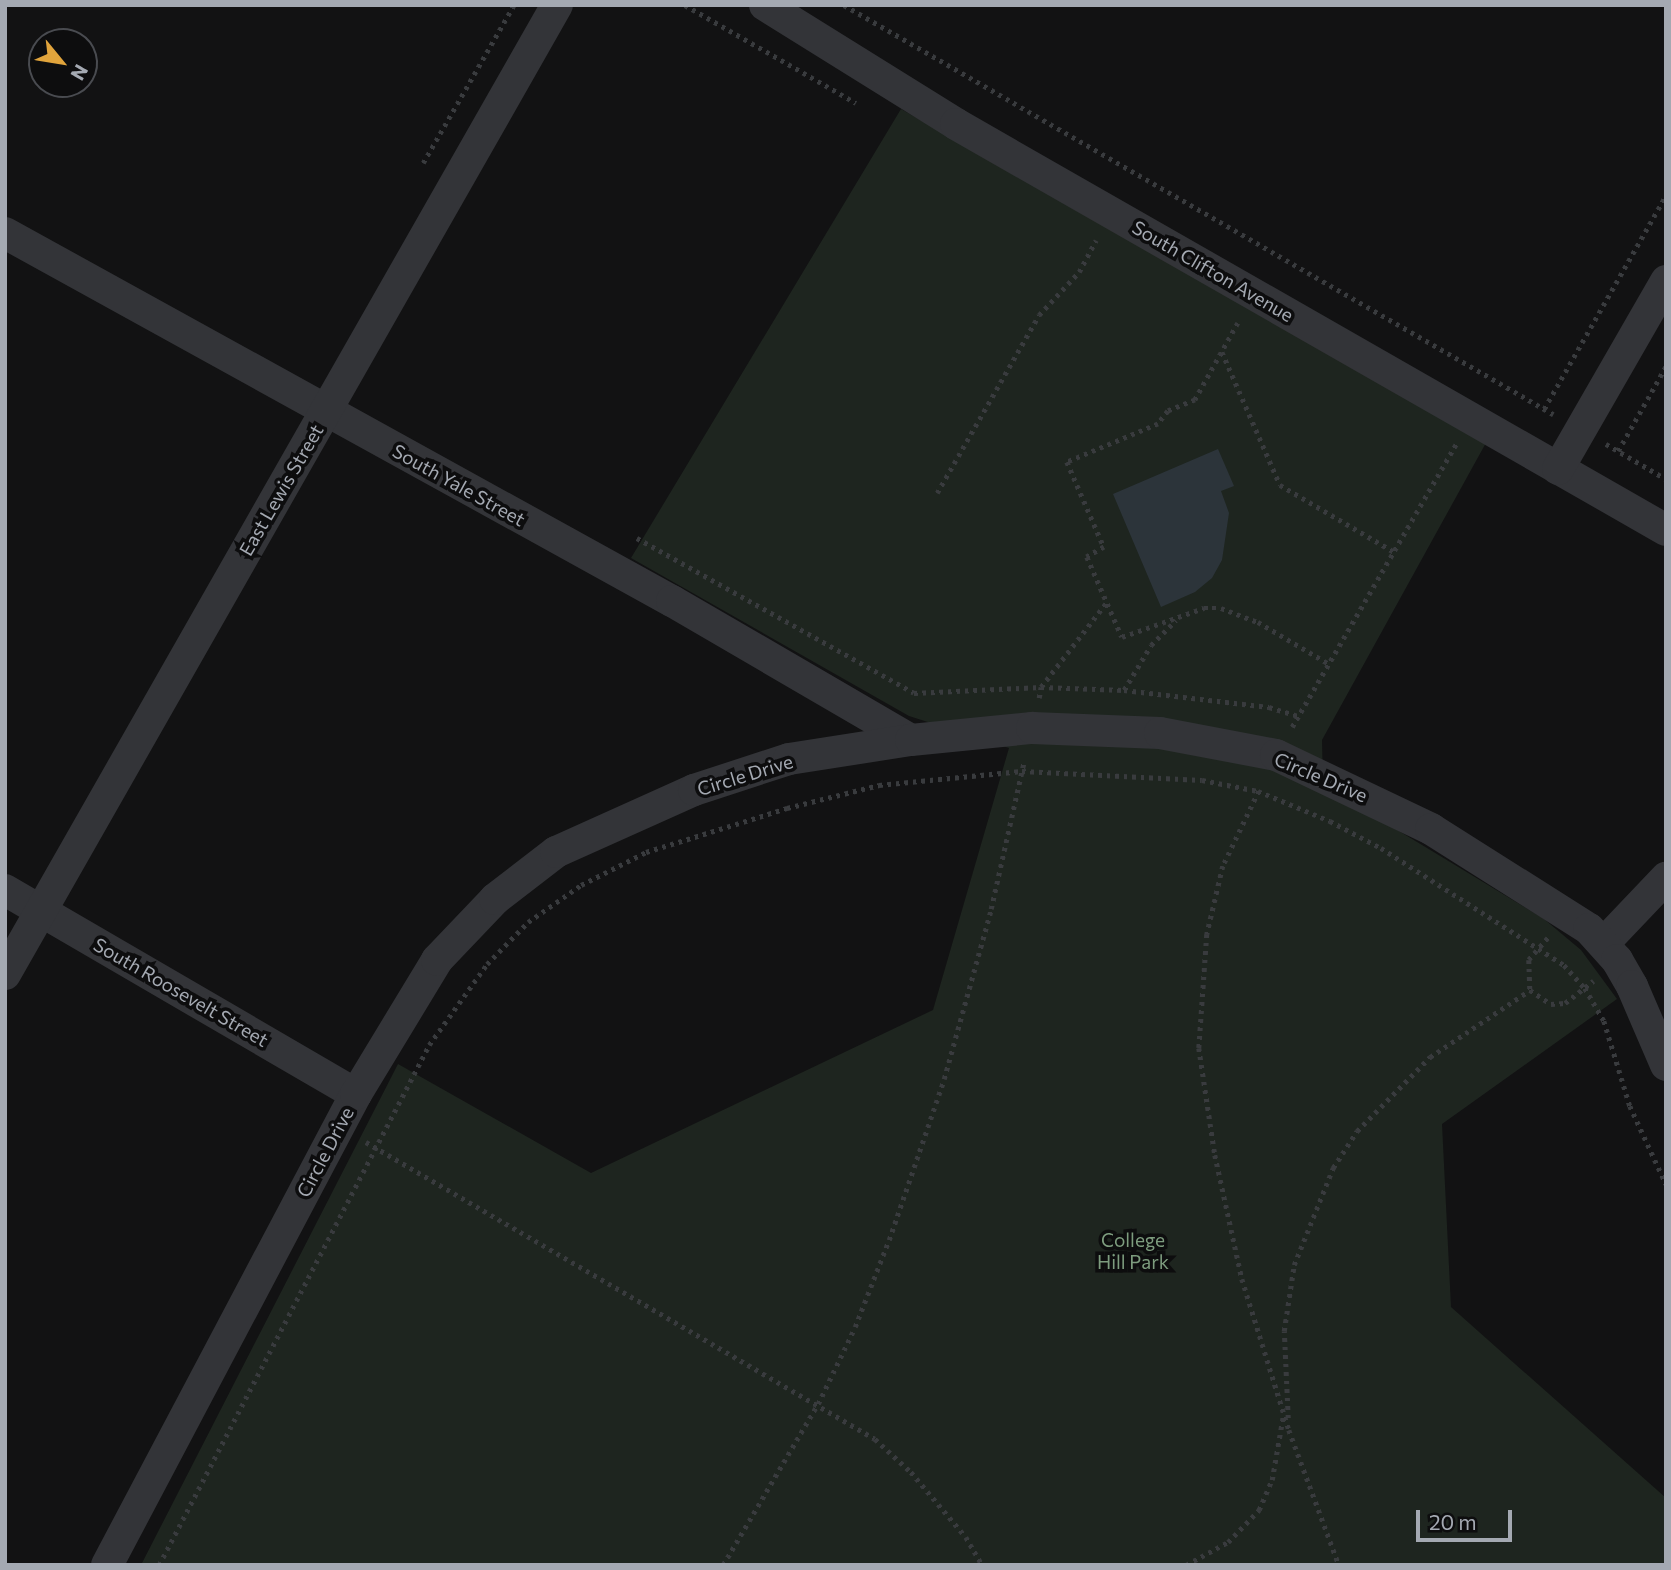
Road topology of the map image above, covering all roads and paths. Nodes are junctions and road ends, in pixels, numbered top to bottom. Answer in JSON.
{"nodes":[{"id":1,"x":514,"y":5,"type":"edge"},
{"id":2,"x":557,"y":5,"type":"edge"},
{"id":3,"x":765,"y":5,"type":"edge"},
{"id":4,"x":844,"y":5,"type":"edge"},
{"id":5,"x":423,"y":163,"type":"dead end"},
{"id":6,"x":1666,"y":195,"type":"edge"},
{"id":7,"x":5,"y":233,"type":"edge"},
{"id":8,"x":1096,"y":239,"type":"dead end"},
{"id":9,"x":1666,"y":281,"type":"edge"},
{"id":10,"x":1253,"y":294,"type":"junction"},
{"id":11,"x":1223,"y":352,"type":"junction"},
{"id":12,"x":1666,"y":366,"type":"edge"},
{"id":13,"x":1544,"y":409,"type":"junction"},
{"id":14,"x":326,"y":412,"type":"junction"},
{"id":15,"x":1470,"y":419,"type":"junction"},
{"id":16,"x":1580,"y":430,"type":"junction"},
{"id":17,"x":1618,"y":451,"type":"junction"},
{"id":18,"x":1558,"y":469,"type":"junction"},
{"id":19,"x":1666,"y":479,"type":"edge"},
{"id":20,"x":936,"y":493,"type":"dead end"},
{"id":21,"x":1666,"y":530,"type":"edge"},
{"id":22,"x":637,"y":538,"type":"dead end"},
{"id":23,"x":1394,"y":552,"type":"junction"},
{"id":24,"x":1107,"y":602,"type":"junction"},
{"id":25,"x":1179,"y":617,"type":"junction"},
{"id":26,"x":1329,"y":664,"type":"junction"},
{"id":27,"x":1041,"y":687,"type":"junction"},
{"id":28,"x":1124,"y":690,"type":"junction"},
{"id":29,"x":1298,"y":716,"type":"junction"},
{"id":30,"x":1032,"y":728,"type":"junction"},
{"id":31,"x":911,"y":740,"type":"junction"},
{"id":32,"x":1276,"y":755,"type":"junction"},
{"id":33,"x":1022,"y":771,"type":"junction"},
{"id":34,"x":1258,"y":791,"type":"junction"},
{"id":35,"x":1666,"y":878,"type":"edge"},
{"id":36,"x":5,"y":890,"type":"edge"},
{"id":37,"x":41,"y":911,"type":"junction"},
{"id":38,"x":1572,"y":916,"type":"junction"},
{"id":39,"x":1538,"y":946,"type":"junction"},
{"id":40,"x":1611,"y":951,"type":"junction"},
{"id":41,"x":5,"y":974,"type":"edge"},
{"id":42,"x":1585,"y":988,"type":"junction"},
{"id":43,"x":1530,"y":990,"type":"junction"},
{"id":44,"x":1666,"y":1065,"type":"edge"},
{"id":45,"x":356,"y":1094,"type":"junction"},
{"id":46,"x":339,"y":1126,"type":"junction"},
{"id":47,"x":375,"y":1147,"type":"junction"},
{"id":48,"x":1666,"y":1184,"type":"edge"},
{"id":49,"x":818,"y":1404,"type":"junction"},
{"id":50,"x":1284,"y":1411,"type":"junction"},
{"id":51,"x":1289,"y":1430,"type":"junction"},
{"id":52,"x":1186,"y":1564,"type":"edge"},
{"id":53,"x":107,"y":1565,"type":"edge"},
{"id":54,"x":159,"y":1565,"type":"edge"},
{"id":55,"x":723,"y":1565,"type":"edge"},
{"id":56,"x":982,"y":1565,"type":"edge"},
{"id":57,"x":1339,"y":1565,"type":"edge"}],
"edges":[{"from":1,"to":5,"type":"path"},
{"from":2,"to":14,"type":"street","name":"East Lewis Street"},
{"from":3,"to":10,"type":"street","name":"South Clifton Avenue"},
{"from":4,"to":13,"type":"path"},
{"from":6,"to":13,"type":"path"},
{"from":7,"to":14,"type":"street","name":"South Yale Street"},
{"from":8,"to":20,"type":"path"},
{"from":9,"to":16,"type":"street"},
{"from":10,"to":11,"type":"path"},
{"from":10,"to":15,"type":"street","name":"South Clifton Avenue"},
{"from":11,"to":23,"type":"path"},
{"from":11,"to":24,"type":"path"},
{"from":12,"to":17,"type":"path"},
{"from":13,"to":16,"type":"path"},
{"from":14,"to":31,"type":"street","name":"South Yale Street"},
{"from":14,"to":37,"type":"street","name":"East Lewis Street"},
{"from":15,"to":18,"type":"street","name":"South Clifton Avenue"},
{"from":15,"to":23,"type":"path"},
{"from":16,"to":17,"type":"path"},
{"from":16,"to":18,"type":"street"},
{"from":17,"to":19,"type":"path"},
{"from":18,"to":21,"type":"street","name":"South Clifton Avenue"},
{"from":22,"to":27,"type":"path"},
{"from":23,"to":26,"type":"path"},
{"from":24,"to":25,"type":"path"},
{"from":24,"to":27,"type":"path"},
{"from":25,"to":26,"type":"path"},
{"from":25,"to":28,"type":"path"},
{"from":26,"to":29,"type":"path"},
{"from":27,"to":28,"type":"path"},
{"from":27,"to":30,"type":"path"},
{"from":28,"to":29,"type":"path"},
{"from":29,"to":32,"type":"path"},
{"from":30,"to":31,"type":"street","name":"Circle Drive"},
{"from":30,"to":32,"type":"street","name":"Circle Drive"},
{"from":30,"to":33,"type":"path"},
{"from":31,"to":45,"type":"street","name":"Circle Drive"},
{"from":32,"to":34,"type":"path"},
{"from":32,"to":38,"type":"street","name":"Circle Drive"},
{"from":33,"to":34,"type":"path"},
{"from":33,"to":47,"type":"path"},
{"from":33,"to":49,"type":"path"},
{"from":34,"to":39,"type":"path"},
{"from":34,"to":50,"type":"path"},
{"from":35,"to":40,"type":"street"},
{"from":36,"to":37,"type":"street","name":"South Roosevelt Street"},
{"from":37,"to":41,"type":"street","name":"East Lewis Street"},
{"from":37,"to":45,"type":"street","name":"South Roosevelt Street"},
{"from":38,"to":39,"type":"path"},
{"from":38,"to":40,"type":"street","name":"Circle Drive"},
{"from":39,"to":42,"type":"path"},
{"from":39,"to":43,"type":"path"},
{"from":40,"to":42,"type":"path"},
{"from":40,"to":44,"type":"street","name":"Circle Drive"},
{"from":42,"to":43,"type":"path"},
{"from":42,"to":48,"type":"path"},
{"from":43,"to":51,"type":"path"},
{"from":45,"to":46,"type":"street","name":"Circle Drive"},
{"from":46,"to":47,"type":"path"},
{"from":46,"to":53,"type":"street","name":"Circle Drive"},
{"from":47,"to":49,"type":"path"},
{"from":47,"to":54,"type":"path"},
{"from":49,"to":55,"type":"path"},
{"from":49,"to":56,"type":"path"},
{"from":50,"to":51,"type":"path"},
{"from":50,"to":52,"type":"path"},
{"from":51,"to":57,"type":"path"}]}
